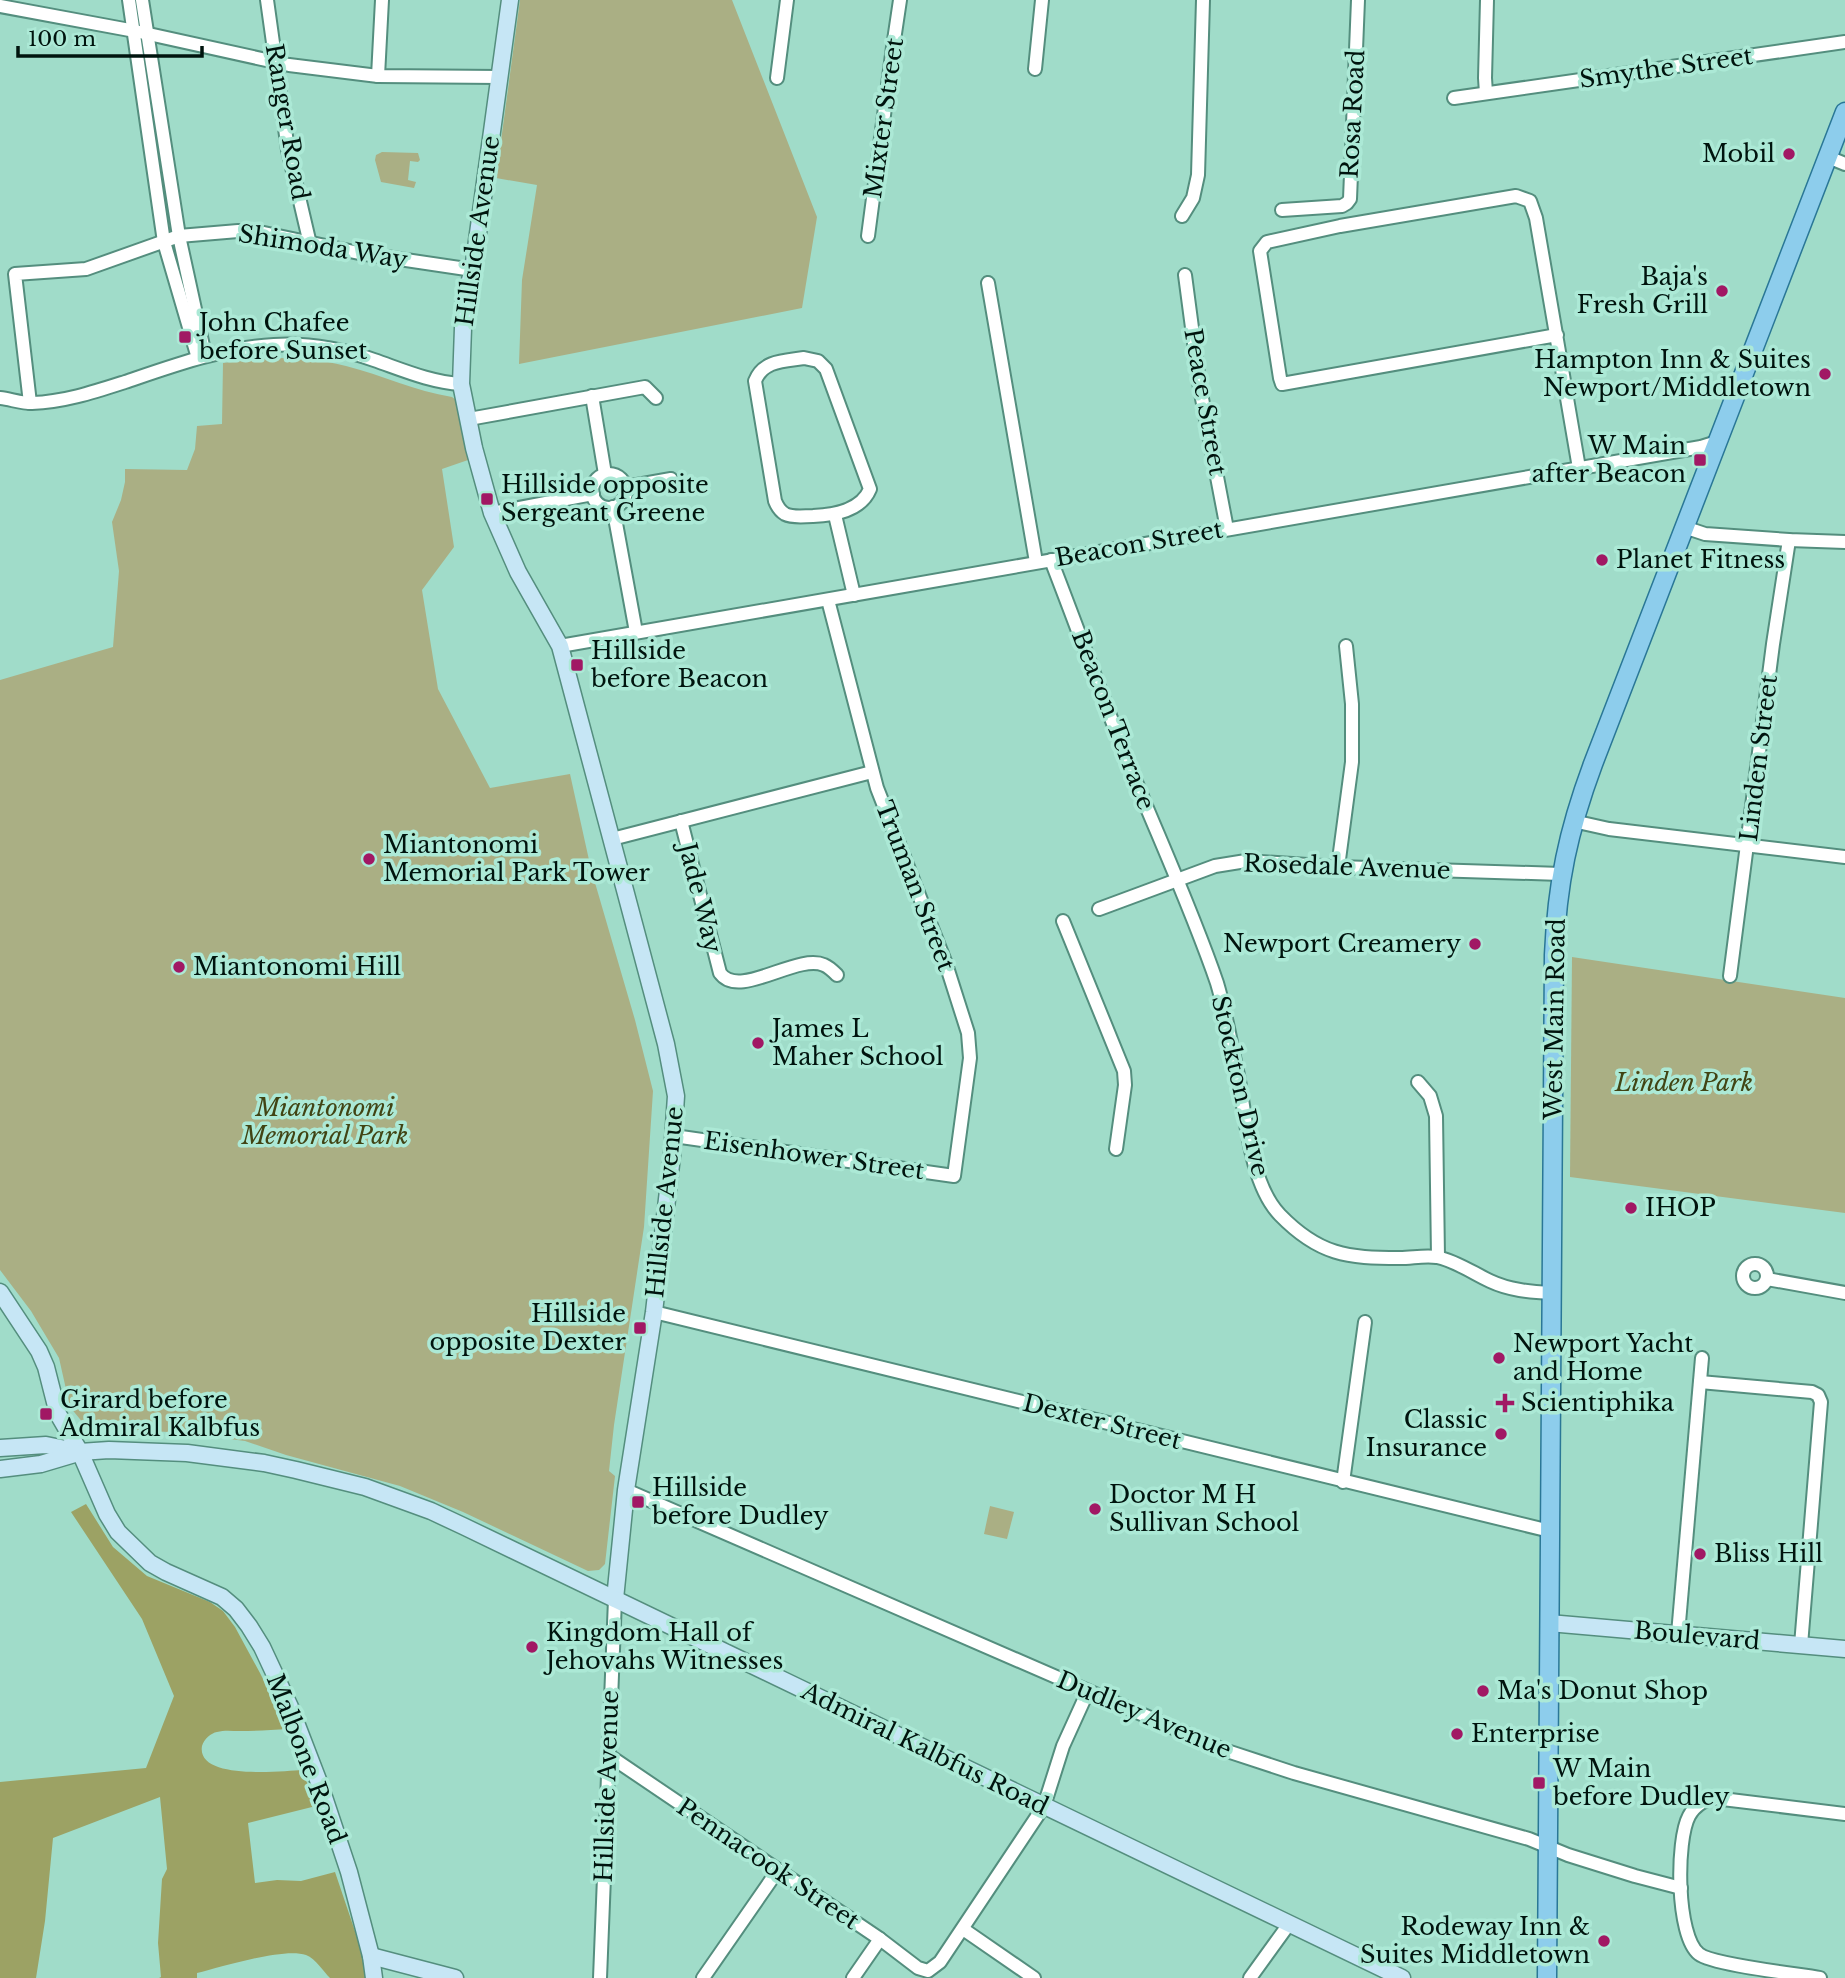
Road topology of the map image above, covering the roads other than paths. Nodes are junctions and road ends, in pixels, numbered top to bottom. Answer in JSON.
{"nodes":[{"id":1,"x":130,"y":0,"type":"edge"},
{"id":2,"x":142,"y":0,"type":"edge"},
{"id":3,"x":267,"y":0,"type":"edge"},
{"id":4,"x":382,"y":0,"type":"edge"},
{"id":5,"x":510,"y":0,"type":"edge"},
{"id":6,"x":787,"y":0,"type":"edge"},
{"id":7,"x":900,"y":0,"type":"edge"},
{"id":8,"x":1042,"y":0,"type":"edge"},
{"id":9,"x":1203,"y":0,"type":"edge"},
{"id":10,"x":1359,"y":0,"type":"edge"},
{"id":11,"x":1487,"y":0,"type":"edge"},
{"id":12,"x":14,"y":5,"type":"edge"},
{"id":13,"x":0,"y":6,"type":"edge"},
{"id":14,"x":141,"y":33,"type":"junction"},
{"id":15,"x":1845,"y":41,"type":"edge"},
{"id":16,"x":276,"y":63,"type":"junction"},
{"id":17,"x":1035,"y":69,"type":"dead end"},
{"id":18,"x":378,"y":76,"type":"junction"},
{"id":19,"x":500,"y":77,"type":"junction"},
{"id":20,"x":777,"y":78,"type":"dead end"},
{"id":21,"x":1486,"y":93,"type":"junction"},
{"id":22,"x":1454,"y":98,"type":"dead end"},
{"id":23,"x":1845,"y":112,"type":"edge"},
{"id":24,"x":1828,"y":157,"type":"junction"},
{"id":25,"x":1845,"y":164,"type":"edge"},
{"id":26,"x":1282,"y":210,"type":"dead end"},
{"id":27,"x":1182,"y":216,"type":"dead end"},
{"id":28,"x":179,"y":236,"type":"junction"},
{"id":29,"x":868,"y":236,"type":"dead end"},
{"id":30,"x":164,"y":242,"type":"junction"},
{"id":31,"x":310,"y":244,"type":"junction"},
{"id":32,"x":473,"y":270,"type":"junction"},
{"id":33,"x":1185,"y":275,"type":"dead end"},
{"id":34,"x":988,"y":283,"type":"dead end"},
{"id":35,"x":1557,"y":335,"type":"junction"},
{"id":36,"x":201,"y":357,"type":"junction"},
{"id":37,"x":461,"y":384,"type":"junction"},
{"id":38,"x":592,"y":396,"type":"junction"},
{"id":39,"x":0,"y":398,"type":"edge"},
{"id":40,"x":656,"y":398,"type":"dead end"},
{"id":41,"x":30,"y":403,"type":"junction"},
{"id":42,"x":469,"y":419,"type":"junction"},
{"id":43,"x":1717,"y":442,"type":"junction"},
{"id":44,"x":1579,"y":468,"type":"junction"},
{"id":45,"x":606,"y":474,"type":"junction"},
{"id":46,"x":671,"y":480,"type":"dead end"},
{"id":47,"x":625,"y":487,"type":"junction"},
{"id":48,"x":593,"y":494,"type":"junction"},
{"id":49,"x":612,"y":507,"type":"junction"},
{"id":50,"x":492,"y":513,"type":"junction"},
{"id":51,"x":835,"y":515,"type":"junction"},
{"id":52,"x":1684,"y":527,"type":"junction"},
{"id":53,"x":1227,"y":529,"type":"junction"},
{"id":54,"x":1789,"y":540,"type":"junction"},
{"id":55,"x":1845,"y":542,"type":"edge"},
{"id":56,"x":1051,"y":560,"type":"junction"},
{"id":57,"x":1036,"y":562,"type":"junction"},
{"id":58,"x":854,"y":595,"type":"junction"},
{"id":59,"x":828,"y":600,"type":"junction"},
{"id":60,"x":636,"y":632,"type":"junction"},
{"id":61,"x":560,"y":646,"type":"junction"},
{"id":62,"x":1346,"y":646,"type":"dead end"},
{"id":63,"x":872,"y":772,"type":"junction"},
{"id":64,"x":681,"y":821,"type":"junction"},
{"id":65,"x":1573,"y":821,"type":"junction"},
{"id":66,"x":612,"y":839,"type":"junction"},
{"id":67,"x":1748,"y":846,"type":"junction"},
{"id":68,"x":1845,"y":857,"type":"edge"},
{"id":69,"x":1338,"y":867,"type":"junction"},
{"id":70,"x":1562,"y":874,"type":"junction"},
{"id":71,"x":1177,"y":879,"type":"junction"},
{"id":72,"x":1099,"y":909,"type":"dead end"},
{"id":73,"x":1066,"y":927,"type":"dead end"},
{"id":74,"x":836,"y":975,"type":"dead end"},
{"id":75,"x":1730,"y":976,"type":"dead end"},
{"id":76,"x":1418,"y":1082,"type":"dead end"},
{"id":77,"x":674,"y":1136,"type":"junction"},
{"id":78,"x":1116,"y":1149,"type":"dead end"},
{"id":79,"x":954,"y":1176,"type":"joint"},
{"id":80,"x":1438,"y":1257,"type":"junction"},
{"id":81,"x":1767,"y":1279,"type":"dead end"},
{"id":82,"x":0,"y":1292,"type":"edge"},
{"id":83,"x":1551,"y":1293,"type":"junction"},
{"id":84,"x":1845,"y":1293,"type":"edge"},
{"id":85,"x":654,"y":1311,"type":"junction"},
{"id":86,"x":1365,"y":1322,"type":"dead end"},
{"id":87,"x":1702,"y":1358,"type":"dead end"},
{"id":88,"x":1700,"y":1382,"type":"junction"},
{"id":89,"x":0,"y":1448,"type":"edge"},
{"id":90,"x":80,"y":1452,"type":"junction"},
{"id":91,"x":0,"y":1469,"type":"edge"},
{"id":92,"x":1343,"y":1482,"type":"junction"},
{"id":93,"x":626,"y":1490,"type":"junction"},
{"id":94,"x":1550,"y":1531,"type":"junction"},
{"id":95,"x":615,"y":1599,"type":"junction"},
{"id":96,"x":1549,"y":1623,"type":"junction"},
{"id":97,"x":1678,"y":1634,"type":"junction"},
{"id":98,"x":1801,"y":1645,"type":"junction"},
{"id":99,"x":1845,"y":1648,"type":"edge"},
{"id":100,"x":1088,"y":1691,"type":"junction"},
{"id":101,"x":608,"y":1755,"type":"junction"},
{"id":102,"x":1044,"y":1806,"type":"junction"},
{"id":103,"x":1845,"y":1814,"type":"edge"},
{"id":104,"x":1548,"y":1846,"type":"junction"},
{"id":105,"x":778,"y":1870,"type":"junction"},
{"id":106,"x":1681,"y":1888,"type":"junction"},
{"id":107,"x":1289,"y":1924,"type":"junction"},
{"id":108,"x":963,"y":1928,"type":"junction"},
{"id":109,"x":880,"y":1939,"type":"junction"},
{"id":110,"x":370,"y":1956,"type":"junction"},
{"id":111,"x":374,"y":1978,"type":"edge"},
{"id":112,"x":454,"y":1978,"type":"edge"},
{"id":113,"x":600,"y":1978,"type":"edge"},
{"id":114,"x":703,"y":1978,"type":"edge"},
{"id":115,"x":853,"y":1978,"type":"edge"},
{"id":116,"x":1034,"y":1978,"type":"edge"},
{"id":117,"x":1250,"y":1978,"type":"edge"},
{"id":118,"x":1402,"y":1978,"type":"edge"},
{"id":119,"x":1547,"y":1978,"type":"edge"},
{"id":120,"x":1820,"y":1978,"type":"edge"}],
"edges":[{"from":1,"to":14,"type":"street"},
{"from":2,"to":14,"type":"street"},
{"from":3,"to":16,"type":"street","name":"Ranger Road"},
{"from":4,"to":18,"type":"street"},
{"from":5,"to":19,"type":"street","name":"Hillside Avenue"},
{"from":6,"to":20,"type":"street"},
{"from":7,"to":29,"type":"street","name":"Mixter Street"},
{"from":8,"to":17,"type":"street"},
{"from":9,"to":27,"type":"street"},
{"from":10,"to":26,"type":"street","name":"Rosa Road"},
{"from":11,"to":21,"type":"street"},
{"from":12,"to":13,"type":"street"},
{"from":12,"to":14,"type":"street"},
{"from":14,"to":16,"type":"street"},
{"from":14,"to":28,"type":"street"},
{"from":14,"to":30,"type":"street"},
{"from":15,"to":21,"type":"street","name":"Smythe Street"},
{"from":16,"to":18,"type":"street"},
{"from":16,"to":31,"type":"street","name":"Ranger Road"},
{"from":18,"to":19,"type":"street"},
{"from":19,"to":32,"type":"street","name":"Hillside Avenue"},
{"from":21,"to":22,"type":"street","name":"Smythe Street"},
{"from":23,"to":24,"type":"main road","name":"West Main Road"},
{"from":24,"to":25,"type":"street"},
{"from":24,"to":43,"type":"main road","name":"West Main Road"},
{"from":28,"to":30,"type":"street","name":"Shimoda Way"},
{"from":28,"to":31,"type":"street","name":"Shimoda Way"},
{"from":28,"to":36,"type":"street"},
{"from":30,"to":36,"type":"street"},
{"from":30,"to":41,"type":"street","name":"Shimoda Way"},
{"from":31,"to":32,"type":"street","name":"Shimoda Way"},
{"from":32,"to":37,"type":"street","name":"Hillside Avenue"},
{"from":33,"to":53,"type":"street","name":"Peace Street"},
{"from":34,"to":57,"type":"street"},
{"from":35,"to":35,"type":"street"},
{"from":35,"to":44,"type":"street"},
{"from":36,"to":37,"type":"street"},
{"from":36,"to":41,"type":"street"},
{"from":37,"to":42,"type":"street","name":"Hillside Avenue"},
{"from":38,"to":40,"type":"street"},
{"from":38,"to":42,"type":"street"},
{"from":38,"to":45,"type":"street"},
{"from":39,"to":41,"type":"street"},
{"from":42,"to":50,"type":"street","name":"Hillside Avenue"},
{"from":43,"to":44,"type":"street","name":"Beacon Street"},
{"from":43,"to":52,"type":"main road","name":"West Main Road"},
{"from":44,"to":53,"type":"street","name":"Beacon Street"},
{"from":45,"to":47,"type":"street"},
{"from":45,"to":48,"type":"street"},
{"from":46,"to":47,"type":"street"},
{"from":47,"to":49,"type":"street"},
{"from":48,"to":49,"type":"street"},
{"from":48,"to":50,"type":"street"},
{"from":49,"to":60,"type":"street"},
{"from":50,"to":61,"type":"street","name":"Hillside Avenue"},
{"from":51,"to":51,"type":"street"},
{"from":51,"to":58,"type":"street"},
{"from":52,"to":54,"type":"street"},
{"from":52,"to":65,"type":"main road","name":"West Main Road"},
{"from":53,"to":56,"type":"street","name":"Beacon Street"},
{"from":54,"to":55,"type":"street"},
{"from":54,"to":67,"type":"street","name":"Linden Street"},
{"from":56,"to":57,"type":"street","name":"Beacon Street"},
{"from":56,"to":71,"type":"street","name":"Beacon Terrace"},
{"from":57,"to":58,"type":"street","name":"Beacon Street"},
{"from":58,"to":59,"type":"street","name":"Beacon Street"},
{"from":59,"to":60,"type":"street","name":"Beacon Street"},
{"from":59,"to":63,"type":"street","name":"Truman Street"},
{"from":60,"to":61,"type":"street","name":"Beacon Street"},
{"from":61,"to":66,"type":"street","name":"Hillside Avenue"},
{"from":62,"to":69,"type":"street"},
{"from":63,"to":64,"type":"street"},
{"from":63,"to":79,"type":"street","name":"Truman Street"},
{"from":64,"to":66,"type":"street"},
{"from":64,"to":74,"type":"street","name":"Jade Way"},
{"from":65,"to":67,"type":"street"},
{"from":65,"to":70,"type":"main road","name":"West Main Road"},
{"from":66,"to":77,"type":"street","name":"Hillside Avenue"},
{"from":67,"to":68,"type":"street"},
{"from":67,"to":75,"type":"street","name":"Linden Street"},
{"from":69,"to":70,"type":"street","name":"Rosedale Avenue"},
{"from":69,"to":71,"type":"street","name":"Rosedale Avenue"},
{"from":70,"to":83,"type":"main road","name":"West Main Road"},
{"from":71,"to":72,"type":"street","name":"Rosedale Avenue"},
{"from":71,"to":80,"type":"street","name":"Stockton Drive"},
{"from":73,"to":78,"type":"street"},
{"from":76,"to":80,"type":"street"},
{"from":77,"to":79,"type":"street","name":"Eisenhower Street"},
{"from":77,"to":85,"type":"street","name":"Hillside Avenue"},
{"from":80,"to":83,"type":"street","name":"Stockton Drive"},
{"from":81,"to":84,"type":"street"},
{"from":82,"to":90,"type":"street","name":"Malbone Road"},
{"from":83,"to":94,"type":"main road","name":"West Main Road"},
{"from":85,"to":92,"type":"street","name":"Dexter Street"},
{"from":85,"to":93,"type":"street","name":"Hillside Avenue"},
{"from":86,"to":92,"type":"street"},
{"from":87,"to":88,"type":"street"},
{"from":88,"to":97,"type":"street"},
{"from":88,"to":98,"type":"street"},
{"from":89,"to":90,"type":"street","name":"Admiral Kalbfus Road"},
{"from":90,"to":91,"type":"street","name":"Admiral Kalbfus Road"},
{"from":90,"to":95,"type":"street","name":"Admiral Kalbfus Road"},
{"from":90,"to":110,"type":"street","name":"Malbone Road"},
{"from":92,"to":94,"type":"street","name":"Dexter Street"},
{"from":93,"to":95,"type":"street","name":"Hillside Avenue"},
{"from":93,"to":100,"type":"street","name":"Dudley Avenue"},
{"from":94,"to":96,"type":"main road","name":"West Main Road"},
{"from":95,"to":101,"type":"street","name":"Hillside Avenue"},
{"from":95,"to":102,"type":"street","name":"Admiral Kalbfus Road"},
{"from":96,"to":97,"type":"street","name":"Boulevard"},
{"from":96,"to":104,"type":"main road","name":"West Main Road"},
{"from":97,"to":98,"type":"street","name":"Boulevard"},
{"from":98,"to":99,"type":"street","name":"Boulevard"},
{"from":100,"to":102,"type":"street"},
{"from":100,"to":104,"type":"street","name":"Dudley Avenue"},
{"from":101,"to":105,"type":"street","name":"Pennacook Street"},
{"from":101,"to":113,"type":"street","name":"Hillside Avenue"},
{"from":102,"to":107,"type":"street","name":"Admiral Kalbfus Road"},
{"from":102,"to":108,"type":"street"},
{"from":103,"to":106,"type":"street"},
{"from":104,"to":106,"type":"street","name":"Dudley Avenue"},
{"from":104,"to":119,"type":"main road","name":"West Main Road"},
{"from":105,"to":109,"type":"street","name":"Pennacook Street"},
{"from":105,"to":114,"type":"street"},
{"from":106,"to":120,"type":"street"},
{"from":107,"to":117,"type":"street"},
{"from":107,"to":118,"type":"street","name":"Admiral Kalbfus Road"},
{"from":108,"to":109,"type":"street","name":"Pennacook Street"},
{"from":108,"to":116,"type":"street"},
{"from":109,"to":115,"type":"street"},
{"from":110,"to":111,"type":"street","name":"Malbone Road"},
{"from":110,"to":112,"type":"street"}]}
